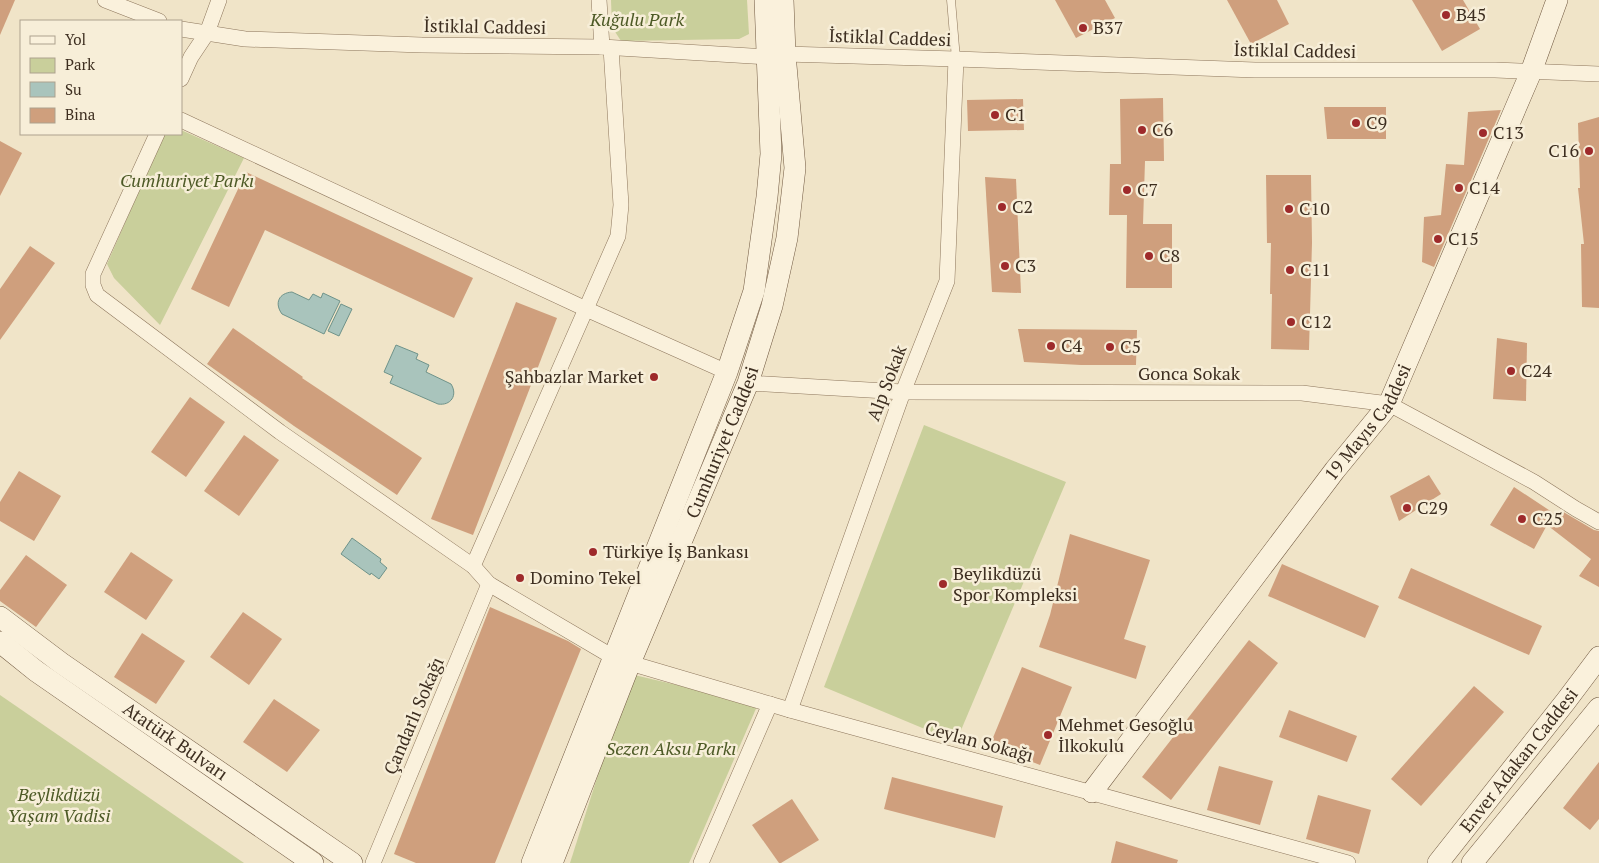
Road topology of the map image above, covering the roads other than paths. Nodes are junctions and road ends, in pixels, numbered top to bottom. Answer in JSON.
{"nodes":[{"id":1,"x":105,"y":0,"type":"edge"},
{"id":2,"x":219,"y":0,"type":"edge"},
{"id":3,"x":600,"y":0,"type":"edge"},
{"id":4,"x":765,"y":0,"type":"edge"},
{"id":5,"x":783,"y":0,"type":"edge"},
{"id":6,"x":951,"y":0,"type":"edge"},
{"id":7,"x":1557,"y":0,"type":"edge"},
{"id":8,"x":156,"y":20,"type":"edge"},
{"id":9,"x":182,"y":30,"type":"edge"},
{"id":10,"x":206,"y":33,"type":"junction"},
{"id":11,"x":606,"y":48,"type":"junction"},
{"id":12,"x":776,"y":55,"type":"junction"},
{"id":13,"x":956,"y":59,"type":"junction"},
{"id":14,"x":1531,"y":72,"type":"junction"},
{"id":15,"x":1599,"y":74,"type":"edge"},
{"id":16,"x":182,"y":77,"type":"edge"},
{"id":17,"x":182,"y":120,"type":"edge"},
{"id":18,"x":157,"y":135,"type":"edge"},
{"id":19,"x":586,"y":309,"type":"junction"},
{"id":20,"x":727,"y":372,"type":"junction"},
{"id":21,"x":748,"y":383,"type":"junction"},
{"id":22,"x":903,"y":392,"type":"junction"},
{"id":23,"x":1389,"y":404,"type":"junction"},
{"id":24,"x":1599,"y":522,"type":"edge"},
{"id":25,"x":473,"y":566,"type":"junction"},
{"id":26,"x":489,"y":584,"type":"junction"},
{"id":27,"x":0,"y":616,"type":"edge"},
{"id":28,"x":0,"y":642,"type":"edge"},
{"id":29,"x":1599,"y":657,"type":"edge"},
{"id":30,"x":622,"y":660,"type":"junction"},
{"id":31,"x":770,"y":704,"type":"junction"},
{"id":32,"x":1599,"y":708,"type":"edge"},
{"id":33,"x":790,"y":710,"type":"junction"},
{"id":34,"x":1092,"y":792,"type":"junction"},
{"id":35,"x":313,"y":863,"type":"edge"},
{"id":36,"x":352,"y":863,"type":"edge"},
{"id":37,"x":373,"y":863,"type":"edge"},
{"id":38,"x":532,"y":863,"type":"edge"},
{"id":39,"x":552,"y":863,"type":"edge"},
{"id":40,"x":701,"y":863,"type":"edge"},
{"id":41,"x":1348,"y":863,"type":"edge"},
{"id":42,"x":1438,"y":863,"type":"edge"},
{"id":43,"x":1472,"y":863,"type":"edge"}],
"edges":[{"from":1,"to":8,"type":"street"},
{"from":2,"to":10,"type":"street"},
{"from":3,"to":11,"type":"street"},
{"from":4,"to":12,"type":"main road","name":"Cumhuriyet Caddesi"},
{"from":5,"to":12,"type":"main road","name":"Cumhuriyet Caddesi"},
{"from":6,"to":13,"type":"lane"},
{"from":7,"to":14,"type":"main road","name":"19 Mayıs Caddesi"},
{"from":9,"to":10,"type":"street","name":"İstiklal Caddesi"},
{"from":10,"to":11,"type":"street","name":"İstiklal Caddesi"},
{"from":10,"to":16,"type":"street"},
{"from":11,"to":12,"type":"street","name":"İstiklal Caddesi"},
{"from":11,"to":19,"type":"street"},
{"from":12,"to":13,"type":"street","name":"İstiklal Caddesi"},
{"from":12,"to":20,"type":"main road","name":"Cumhuriyet Caddesi"},
{"from":12,"to":21,"type":"main road","name":"Cumhuriyet Caddesi"},
{"from":13,"to":14,"type":"street","name":"İstiklal Caddesi"},
{"from":13,"to":22,"type":"street","name":"Alp Sokak"},
{"from":14,"to":15,"type":"street","name":"İstiklal Caddesi"},
{"from":14,"to":23,"type":"main road","name":"19 Mayıs Caddesi"},
{"from":17,"to":19,"type":"street"},
{"from":18,"to":25,"type":"street","name":"Ceylan Sokağı"},
{"from":19,"to":20,"type":"street"},
{"from":19,"to":25,"type":"street"},
{"from":20,"to":21,"type":"main road"},
{"from":20,"to":30,"type":"main road","name":"Cumhuriyet Caddesi"},
{"from":21,"to":22,"type":"street","name":"Gonca Sokak"},
{"from":21,"to":30,"type":"main road","name":"Cumhuriyet Caddesi"},
{"from":22,"to":23,"type":"street","name":"Gonca Sokak"},
{"from":22,"to":33,"type":"street","name":"Alp Sokak"},
{"from":23,"to":24,"type":"street","name":"Gonca Sokak"},
{"from":23,"to":34,"type":"main road","name":"19 Mayıs Caddesi"},
{"from":25,"to":26,"type":"street","name":"Ceylan Sokağı"},
{"from":26,"to":30,"type":"street","name":"Ceylan Sokağı"},
{"from":26,"to":37,"type":"street","name":"Çandarlı Sokağı"},
{"from":27,"to":36,"type":"main road","name":"Atatürk Bulvarı"},
{"from":28,"to":35,"type":"main road"},
{"from":29,"to":42,"type":"main road","name":"Enver Adakan Caddesi"},
{"from":30,"to":31,"type":"street","name":"Ceylan Sokağı"},
{"from":30,"to":38,"type":"main road","name":"Cumhuriyet Caddesi"},
{"from":30,"to":39,"type":"main road","name":"Cumhuriyet Caddesi"},
{"from":31,"to":33,"type":"street","name":"Ceylan Sokağı"},
{"from":31,"to":40,"type":"street"},
{"from":32,"to":43,"type":"main road","name":"Enver Adakan Caddesi"},
{"from":33,"to":34,"type":"street","name":"Ceylan Sokağı"},
{"from":34,"to":41,"type":"street","name":"Ceylan Sokağı"}]}
